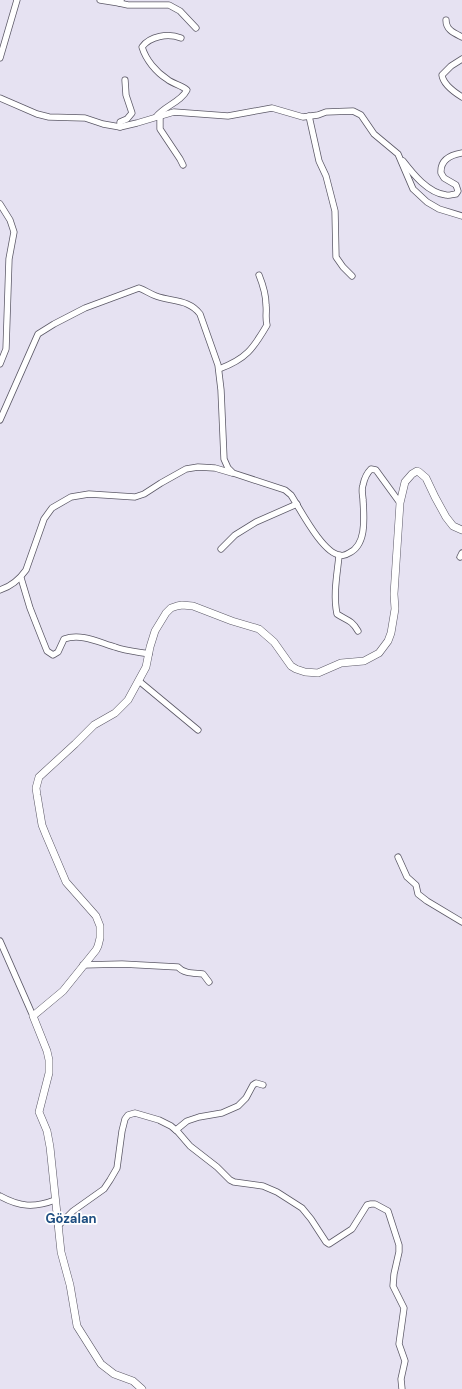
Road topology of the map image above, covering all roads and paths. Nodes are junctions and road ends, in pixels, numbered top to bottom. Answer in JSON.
{"nodes":[{"id":1,"x":16,"y":0,"type":"edge"},
{"id":2,"x":100,"y":0,"type":"edge"},
{"id":3,"x":120,"y":1,"type":"edge"},
{"id":4,"x":446,"y":20,"type":"dead end"},
{"id":5,"x":196,"y":28,"type":"dead end"},
{"id":6,"x":462,"y":37,"type":"edge"},
{"id":7,"x":181,"y":38,"type":"dead end"},
{"id":8,"x":0,"y":58,"type":"edge"},
{"id":9,"x":462,"y":59,"type":"edge"},
{"id":10,"x":125,"y":80,"type":"dead end"},
{"id":11,"x":462,"y":97,"type":"edge"},
{"id":12,"x":0,"y":98,"type":"edge"},
{"id":13,"x":158,"y":116,"type":"junction"},
{"id":14,"x":309,"y":116,"type":"junction"},
{"id":15,"x":120,"y":127,"type":"junction"},
{"id":16,"x":462,"y":153,"type":"edge"},
{"id":17,"x":398,"y":154,"type":"junction"},
{"id":18,"x":183,"y":165,"type":"dead end"},
{"id":19,"x":0,"y":204,"type":"edge"},
{"id":20,"x":462,"y":216,"type":"edge"},
{"id":21,"x":259,"y":275,"type":"dead end"},
{"id":22,"x":352,"y":276,"type":"dead end"},
{"id":23,"x":0,"y":364,"type":"edge"},
{"id":24,"x":219,"y":369,"type":"junction"},
{"id":25,"x":0,"y":420,"type":"edge"},
{"id":26,"x":233,"y":473,"type":"junction"},
{"id":27,"x":400,"y":503,"type":"junction"},
{"id":28,"x":297,"y":504,"type":"junction"},
{"id":29,"x":462,"y":530,"type":"edge"},
{"id":30,"x":221,"y":549,"type":"dead end"},
{"id":31,"x":339,"y":556,"type":"junction"},
{"id":32,"x":21,"y":578,"type":"junction"},
{"id":33,"x":0,"y":590,"type":"edge"},
{"id":34,"x":358,"y":631,"type":"dead end"},
{"id":35,"x":149,"y":654,"type":"junction"},
{"id":36,"x":139,"y":681,"type":"junction"},
{"id":37,"x":198,"y":730,"type":"dead end"},
{"id":38,"x":398,"y":857,"type":"dead end"},
{"id":39,"x":462,"y":922,"type":"edge"},
{"id":40,"x":0,"y":941,"type":"edge"},
{"id":41,"x":84,"y":965,"type":"junction"},
{"id":42,"x":209,"y":982,"type":"dead end"},
{"id":43,"x":33,"y":1016,"type":"junction"},
{"id":44,"x":263,"y":1085,"type":"dead end"},
{"id":45,"x":176,"y":1130,"type":"junction"},
{"id":46,"x":0,"y":1196,"type":"edge"},
{"id":47,"x":55,"y":1200,"type":"junction"},
{"id":48,"x":58,"y":1226,"type":"junction"},
{"id":49,"x":142,"y":1389,"type":"edge"},
{"id":50,"x":402,"y":1389,"type":"edge"}],
"edges":[{"from":1,"to":8,"type":"street"},
{"from":2,"to":3,"type":"street"},
{"from":3,"to":5,"type":"street"},
{"from":4,"to":6,"type":"street"},
{"from":7,"to":13,"type":"street"},
{"from":9,"to":11,"type":"street"},
{"from":10,"to":15,"type":"street"},
{"from":12,"to":15,"type":"street"},
{"from":13,"to":14,"type":"street"},
{"from":13,"to":15,"type":"street"},
{"from":13,"to":18,"type":"street"},
{"from":14,"to":17,"type":"street"},
{"from":14,"to":22,"type":"street"},
{"from":16,"to":17,"type":"street"},
{"from":17,"to":20,"type":"street"},
{"from":19,"to":23,"type":"street"},
{"from":21,"to":24,"type":"street"},
{"from":24,"to":25,"type":"street"},
{"from":24,"to":26,"type":"street"},
{"from":26,"to":28,"type":"street"},
{"from":26,"to":32,"type":"street"},
{"from":27,"to":29,"type":"street"},
{"from":27,"to":31,"type":"street"},
{"from":27,"to":35,"type":"street"},
{"from":28,"to":30,"type":"street"},
{"from":28,"to":31,"type":"street"},
{"from":31,"to":34,"type":"street"},
{"from":32,"to":33,"type":"street"},
{"from":32,"to":35,"type":"street"},
{"from":35,"to":36,"type":"street"},
{"from":36,"to":37,"type":"street"},
{"from":36,"to":41,"type":"street"},
{"from":38,"to":39,"type":"street"},
{"from":40,"to":43,"type":"street"},
{"from":41,"to":42,"type":"street"},
{"from":41,"to":43,"type":"street"},
{"from":43,"to":47,"type":"street"},
{"from":44,"to":45,"type":"street"},
{"from":45,"to":48,"type":"street"},
{"from":45,"to":50,"type":"street"},
{"from":46,"to":47,"type":"street"},
{"from":47,"to":48,"type":"street"},
{"from":48,"to":49,"type":"street"}]}
